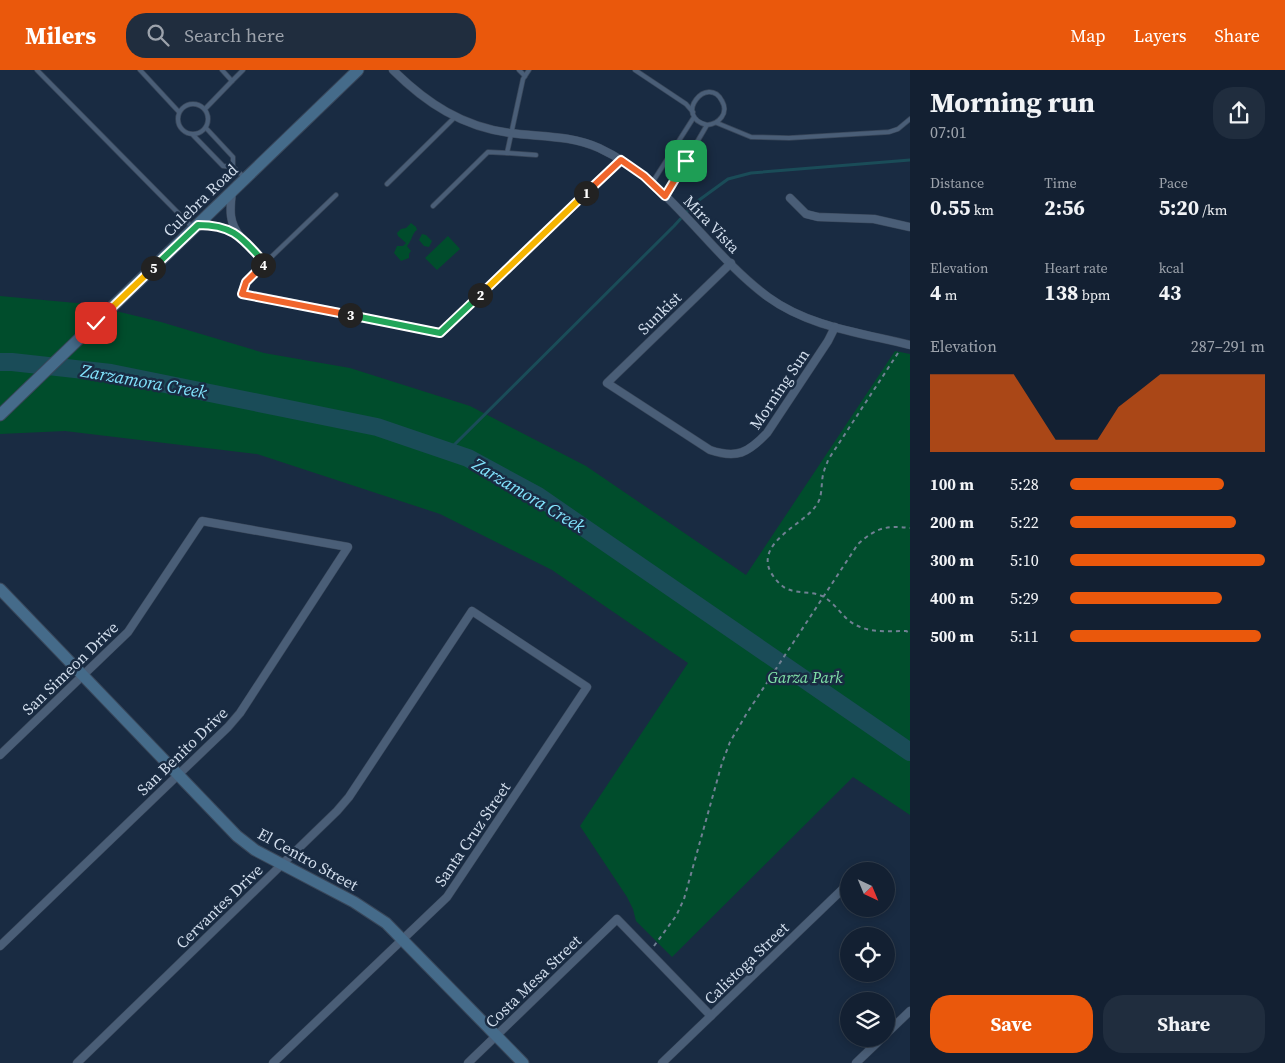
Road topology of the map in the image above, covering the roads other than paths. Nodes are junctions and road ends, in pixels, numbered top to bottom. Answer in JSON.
{"nodes":[{"id":1,"x":38,"y":70,"type":"edge"},
{"id":2,"x":140,"y":70,"type":"edge"},
{"id":3,"x":222,"y":70,"type":"edge"},
{"id":4,"x":243,"y":70,"type":"edge"},
{"id":5,"x":357,"y":70,"type":"edge"},
{"id":6,"x":393,"y":70,"type":"edge"},
{"id":7,"x":519,"y":70,"type":"edge"},
{"id":8,"x":529,"y":70,"type":"edge"},
{"id":9,"x":635,"y":70,"type":"edge"},
{"id":10,"x":525,"y":76,"type":"junction"},
{"id":11,"x":232,"y":81,"type":"junction"},
{"id":12,"x":205,"y":109,"type":"junction"},
{"id":13,"x":179,"y":112,"type":"junction"},
{"id":14,"x":694,"y":115,"type":"junction"},
{"id":15,"x":455,"y":117,"type":"junction"},
{"id":16,"x":910,"y":119,"type":"edge"},
{"id":17,"x":717,"y":123,"type":"junction"},
{"id":18,"x":707,"y":125,"type":"junction"},
{"id":19,"x":206,"y":128,"type":"junction"},
{"id":20,"x":511,"y":133,"type":"junction"},
{"id":21,"x":193,"y":135,"type":"junction"},
{"id":22,"x":507,"y":153,"type":"junction"},
{"id":23,"x":536,"y":155,"type":"dead end"},
{"id":24,"x":621,"y":160,"type":"junction"},
{"id":25,"x":234,"y":167,"type":"junction"},
{"id":26,"x":245,"y":179,"type":"junction"},
{"id":27,"x":652,"y":183,"type":"junction"},
{"id":28,"x":387,"y":184,"type":"dead end"},
{"id":29,"x":232,"y":192,"type":"junction"},
{"id":30,"x":336,"y":195,"type":"dead end"},
{"id":31,"x":665,"y":196,"type":"junction"},
{"id":32,"x":790,"y":198,"type":"dead end"},
{"id":33,"x":433,"y":206,"type":"dead end"},
{"id":34,"x":195,"y":227,"type":"junction"},
{"id":35,"x":910,"y":227,"type":"edge"},
{"id":36,"x":239,"y":235,"type":"junction"},
{"id":37,"x":265,"y":263,"type":"junction"},
{"id":38,"x":731,"y":263,"type":"junction"},
{"id":39,"x":835,"y":327,"type":"junction"},
{"id":40,"x":910,"y":345,"type":"edge"},
{"id":41,"x":607,"y":383,"type":"joint"},
{"id":42,"x":0,"y":414,"type":"edge"},
{"id":43,"x":348,"y":548,"type":"joint"},
{"id":44,"x":0,"y":589,"type":"edge"},
{"id":45,"x":83,"y":675,"type":"junction"},
{"id":46,"x":587,"y":687,"type":"joint"},
{"id":47,"x":0,"y":755,"type":"edge"},
{"id":48,"x":178,"y":775,"type":"junction"},
{"id":49,"x":281,"y":865,"type":"junction"},
{"id":50,"x":840,"y":892,"type":"edge"},
{"id":51,"x":403,"y":939,"type":"junction"},
{"id":52,"x":0,"y":946,"type":"edge"},
{"id":53,"x":910,"y":1011,"type":"edge"},
{"id":54,"x":711,"y":1016,"type":"junction"},
{"id":55,"x":895,"y":1025,"type":"edge"},
{"id":56,"x":496,"y":1036,"type":"junction"},
{"id":57,"x":873,"y":1047,"type":"edge"},
{"id":58,"x":77,"y":1063,"type":"edge"},
{"id":59,"x":273,"y":1063,"type":"edge"},
{"id":60,"x":468,"y":1063,"type":"edge"},
{"id":61,"x":522,"y":1063,"type":"edge"},
{"id":62,"x":662,"y":1063,"type":"edge"},
{"id":63,"x":856,"y":1063,"type":"edge"}],
"edges":[{"from":1,"to":34,"type":"lane"},
{"from":2,"to":13,"type":"lane"},
{"from":3,"to":11,"type":"lane"},
{"from":4,"to":11,"type":"lane"},
{"from":5,"to":26,"type":"street","name":"Culebra Road"},
{"from":6,"to":15,"type":"street","name":"Mira Vista"},
{"from":7,"to":10,"type":"lane"},
{"from":8,"to":10,"type":"lane"},
{"from":9,"to":14,"type":"lane"},
{"from":10,"to":20,"type":"lane"},
{"from":11,"to":12,"type":"lane"},
{"from":12,"to":13,"type":"lane"},
{"from":12,"to":19,"type":"lane"},
{"from":13,"to":21,"type":"lane"},
{"from":14,"to":17,"type":"lane"},
{"from":14,"to":18,"type":"lane"},
{"from":14,"to":27,"type":"lane"},
{"from":15,"to":20,"type":"street","name":"Mira Vista"},
{"from":15,"to":28,"type":"lane"},
{"from":16,"to":17,"type":"lane"},
{"from":17,"to":18,"type":"lane"},
{"from":18,"to":31,"type":"lane"},
{"from":19,"to":21,"type":"lane"},
{"from":19,"to":25,"type":"lane"},
{"from":20,"to":22,"type":"lane"},
{"from":20,"to":24,"type":"street","name":"Mira Vista"},
{"from":21,"to":25,"type":"lane"},
{"from":22,"to":23,"type":"lane"},
{"from":22,"to":33,"type":"lane"},
{"from":24,"to":27,"type":"street","name":"Mira Vista"},
{"from":24,"to":37,"type":"street"},
{"from":25,"to":26,"type":"lane"},
{"from":26,"to":29,"type":"street","name":"Culebra Road"},
{"from":27,"to":31,"type":"street","name":"Mira Vista"},
{"from":29,"to":34,"type":"street","name":"Culebra Road"},
{"from":29,"to":36,"type":"street"},
{"from":30,"to":37,"type":"lane"},
{"from":31,"to":38,"type":"street","name":"Mira Vista"},
{"from":32,"to":35,"type":"street"},
{"from":34,"to":36,"type":"street"},
{"from":34,"to":42,"type":"street","name":"Culebra Road"},
{"from":36,"to":37,"type":"street"},
{"from":38,"to":39,"type":"street","name":"Mira Vista"},
{"from":38,"to":41,"type":"street","name":"Sunkist"},
{"from":39,"to":40,"type":"street","name":"Mira Vista"},
{"from":39,"to":41,"type":"street","name":"Morning Sun"},
{"from":43,"to":45,"type":"street","name":"San Simeon Drive"},
{"from":43,"to":48,"type":"street","name":"San Benito Drive"},
{"from":44,"to":45,"type":"street","name":"El Centro Street"},
{"from":45,"to":47,"type":"street","name":"San Simeon Drive"},
{"from":45,"to":48,"type":"street","name":"El Centro Street"},
{"from":46,"to":49,"type":"street","name":"Cervantes Drive"},
{"from":46,"to":51,"type":"street","name":"Santa Cruz Street"},
{"from":48,"to":49,"type":"street","name":"El Centro Street"},
{"from":48,"to":52,"type":"street","name":"San Benito Drive"},
{"from":49,"to":51,"type":"street","name":"El Centro Street"},
{"from":49,"to":58,"type":"street","name":"Cervantes Drive"},
{"from":50,"to":54,"type":"street","name":"Calistoga Street"},
{"from":51,"to":56,"type":"street","name":"El Centro Street"},
{"from":51,"to":59,"type":"street","name":"Santa Cruz Street"},
{"from":53,"to":55,"type":"street"},
{"from":54,"to":56,"type":"street","name":"Costa Mesa Street"},
{"from":54,"to":62,"type":"street","name":"Calistoga Street"},
{"from":56,"to":60,"type":"street","name":"Costa Mesa Street"},
{"from":56,"to":61,"type":"street","name":"El Centro Street"},
{"from":57,"to":63,"type":"street"}]}
